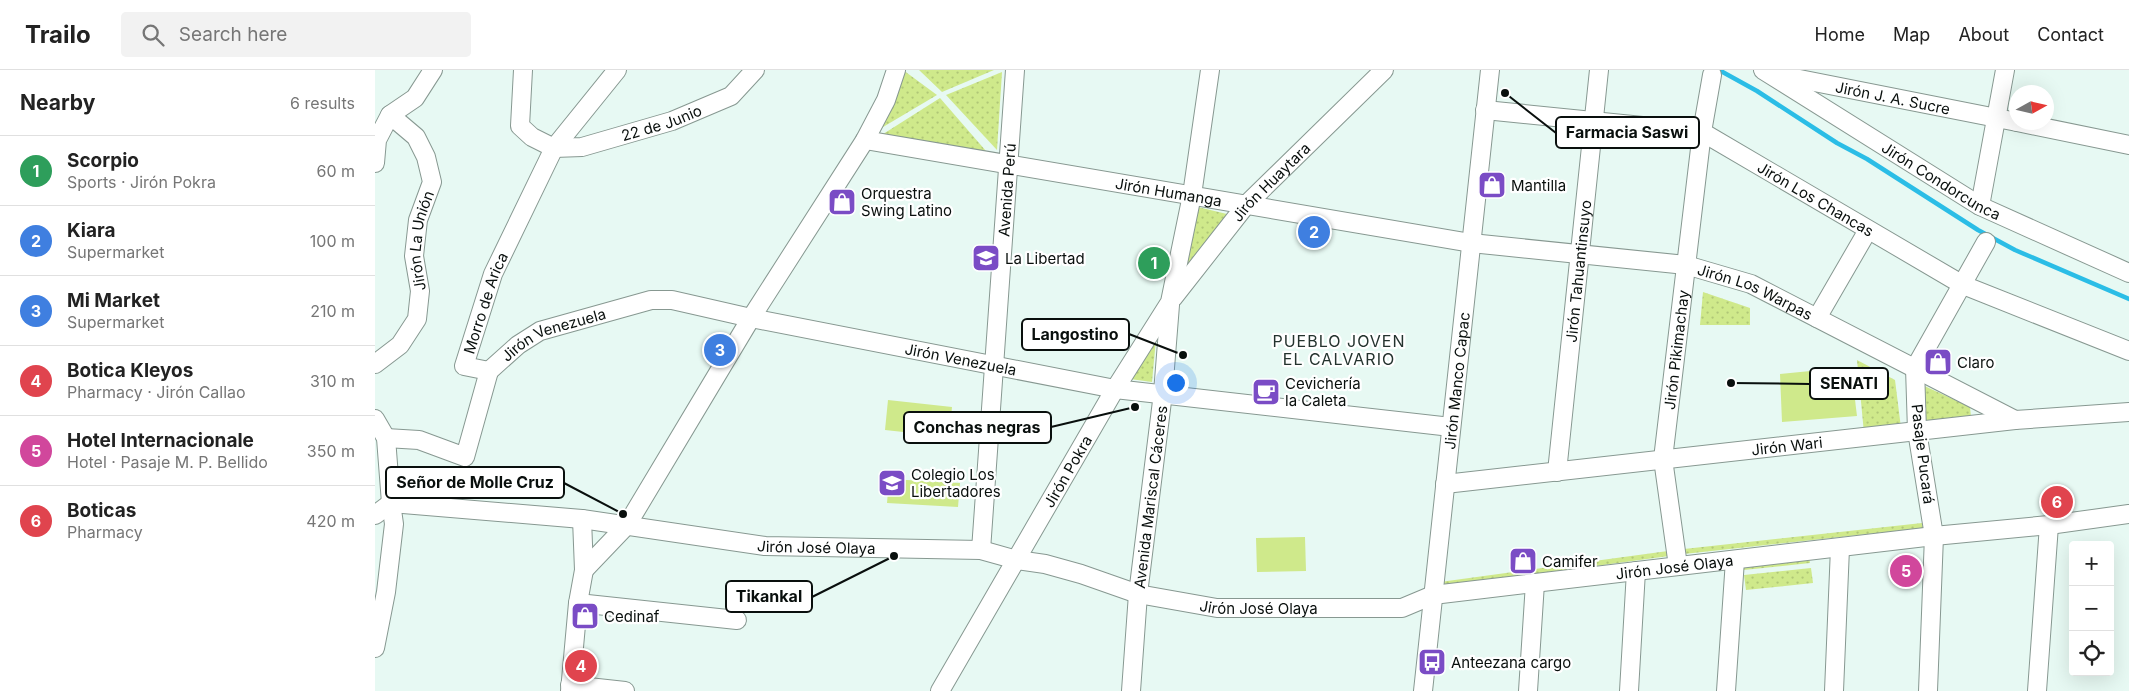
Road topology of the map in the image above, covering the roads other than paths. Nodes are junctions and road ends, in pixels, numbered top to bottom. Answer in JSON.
{"nodes":[{"id":1,"x":433,"y":70,"type":"edge"},
{"id":2,"x":523,"y":70,"type":"edge"},
{"id":3,"x":617,"y":70,"type":"edge"},
{"id":4,"x":755,"y":70,"type":"edge"},
{"id":5,"x":896,"y":70,"type":"edge"},
{"id":6,"x":1015,"y":70,"type":"edge"},
{"id":7,"x":1210,"y":70,"type":"edge"},
{"id":8,"x":1384,"y":70,"type":"edge"},
{"id":9,"x":1490,"y":70,"type":"edge"},
{"id":10,"x":1599,"y":70,"type":"edge"},
{"id":11,"x":2005,"y":70,"type":"edge"},
{"id":12,"x":1767,"y":71,"type":"edge"},
{"id":13,"x":1712,"y":75,"type":"dead end"},
{"id":14,"x":1485,"y":110,"type":"junction"},
{"id":15,"x":390,"y":115,"type":"junction"},
{"id":16,"x":1996,"y":118,"type":"junction"},
{"id":17,"x":2009,"y":120,"type":"edge"},
{"id":18,"x":1593,"y":122,"type":"junction"},
{"id":19,"x":2054,"y":130,"type":"edge"},
{"id":20,"x":1702,"y":132,"type":"junction"},
{"id":21,"x":865,"y":140,"type":"junction"},
{"id":22,"x":2129,"y":145,"type":"edge"},
{"id":23,"x":554,"y":148,"type":"junction"},
{"id":24,"x":375,"y":163,"type":"edge"},
{"id":25,"x":1008,"y":164,"type":"junction"},
{"id":26,"x":1192,"y":195,"type":"junction"},
{"id":27,"x":1246,"y":205,"type":"junction"},
{"id":28,"x":1980,"y":206,"type":"junction"},
{"id":29,"x":1868,"y":230,"type":"junction"},
{"id":30,"x":1987,"y":242,"type":"dead end"},
{"id":31,"x":1471,"y":243,"type":"junction"},
{"id":32,"x":1579,"y":255,"type":"junction"},
{"id":33,"x":1686,"y":265,"type":"junction"},
{"id":34,"x":2129,"y":273,"type":"edge"},
{"id":35,"x":1963,"y":285,"type":"junction"},
{"id":36,"x":1170,"y":302,"type":"junction"},
{"id":37,"x":751,"y":318,"type":"junction"},
{"id":38,"x":1817,"y":318,"type":"junction"},
{"id":39,"x":2129,"y":351,"type":"edge"},
{"id":40,"x":375,"y":364,"type":"edge"},
{"id":41,"x":994,"y":365,"type":"junction"},
{"id":42,"x":1915,"y":368,"type":"junction"},
{"id":43,"x":489,"y":371,"type":"junction"},
{"id":44,"x":1115,"y":388,"type":"junction"},
{"id":45,"x":1163,"y":393,"type":"junction"},
{"id":46,"x":2129,"y":412,"type":"edge"},
{"id":47,"x":375,"y":419,"type":"edge"},
{"id":48,"x":2015,"y":420,"type":"junction"},
{"id":49,"x":1451,"y":427,"type":"junction"},
{"id":50,"x":1917,"y":431,"type":"junction"},
{"id":51,"x":386,"y":438,"type":"junction"},
{"id":52,"x":1663,"y":459,"type":"junction"},
{"id":53,"x":1557,"y":472,"type":"junction"},
{"id":54,"x":1445,"y":484,"type":"junction"},
{"id":55,"x":391,"y":504,"type":"junction"},
{"id":56,"x":2129,"y":514,"type":"edge"},
{"id":57,"x":375,"y":515,"type":"edge"},
{"id":58,"x":582,"y":519,"type":"junction"},
{"id":59,"x":627,"y":525,"type":"junction"},
{"id":60,"x":2049,"y":525,"type":"junction"},
{"id":61,"x":1934,"y":536,"type":"junction"},
{"id":62,"x":1840,"y":548,"type":"junction"},
{"id":63,"x":981,"y":550,"type":"junction"},
{"id":64,"x":1017,"y":560,"type":"junction"},
{"id":65,"x":1735,"y":560,"type":"junction"},
{"id":66,"x":1678,"y":566,"type":"junction"},
{"id":67,"x":584,"y":570,"type":"junction"},
{"id":68,"x":1636,"y":571,"type":"junction"},
{"id":69,"x":1535,"y":583,"type":"junction"},
{"id":70,"x":1138,"y":594,"type":"junction"},
{"id":71,"x":1433,"y":595,"type":"junction"},
{"id":72,"x":578,"y":603,"type":"junction"},
{"id":73,"x":737,"y":620,"type":"dead end"},
{"id":74,"x":375,"y":648,"type":"edge"},
{"id":75,"x":570,"y":688,"type":"edge"},
{"id":76,"x":625,"y":691,"type":"edge"},
{"id":77,"x":940,"y":691,"type":"edge"},
{"id":78,"x":1131,"y":691,"type":"edge"},
{"id":79,"x":1423,"y":691,"type":"edge"},
{"id":80,"x":1528,"y":691,"type":"edge"},
{"id":81,"x":1629,"y":691,"type":"edge"},
{"id":82,"x":1726,"y":691,"type":"edge"},
{"id":83,"x":1834,"y":691,"type":"edge"},
{"id":84,"x":1928,"y":691,"type":"edge"},
{"id":85,"x":2037,"y":691,"type":"edge"}],
"edges":[{"from":1,"to":15,"type":"street"},
{"from":2,"to":23,"type":"street"},
{"from":3,"to":23,"type":"street"},
{"from":4,"to":23,"type":"street","name":"22 de Junio"},
{"from":5,"to":21,"type":"street"},
{"from":6,"to":25,"type":"street","name":"Avenida Perú"},
{"from":7,"to":26,"type":"street","name":"Jirón Pokra"},
{"from":8,"to":27,"type":"street","name":"Jirón Huaytara"},
{"from":9,"to":14,"type":"street","name":"Jirón Manco Capac"},
{"from":10,"to":18,"type":"street","name":"Jirón Tahuantinsuyo"},
{"from":11,"to":16,"type":"street"},
{"from":12,"to":16,"type":"street","name":"Jirón J. A. Sucre"},
{"from":12,"to":28,"type":"street","name":"Jirón Condorcunca"},
{"from":13,"to":20,"type":"street","name":"Jirón Pikimachay"},
{"from":14,"to":18,"type":"street","name":"Jirón Los Chancas"},
{"from":14,"to":31,"type":"street","name":"Jirón Manco Capac"},
{"from":15,"to":24,"type":"street"},
{"from":15,"to":40,"type":"street","name":"Jirón La Unión"},
{"from":16,"to":17,"type":"street","name":"Jirón J. A. Sucre"},
{"from":16,"to":28,"type":"street"},
{"from":18,"to":20,"type":"street","name":"Jirón Los Chancas"},
{"from":18,"to":32,"type":"street","name":"Jirón Tahuantinsuyo"},
{"from":19,"to":22,"type":"street","name":"Jirón J. A. Sucre"},
{"from":20,"to":29,"type":"street","name":"Jirón Los Chancas"},
{"from":20,"to":33,"type":"street","name":"Jirón Pikimachay"},
{"from":21,"to":25,"type":"street","name":"Jirón Humanga"},
{"from":21,"to":37,"type":"street"},
{"from":23,"to":43,"type":"street","name":"Morro de Arica"},
{"from":25,"to":26,"type":"street","name":"Jirón Humanga"},
{"from":25,"to":41,"type":"street","name":"Avenida Perú"},
{"from":26,"to":27,"type":"street","name":"Jirón Humanga"},
{"from":26,"to":36,"type":"street","name":"Jirón Pokra"},
{"from":27,"to":31,"type":"street","name":"Jirón Humanga"},
{"from":27,"to":36,"type":"street","name":"Jirón Huaytara"},
{"from":28,"to":34,"type":"street","name":"Jirón Condorcunca"},
{"from":29,"to":35,"type":"street","name":"Jirón Los Chancas"},
{"from":29,"to":38,"type":"street"},
{"from":30,"to":35,"type":"street"},
{"from":31,"to":32,"type":"street","name":"Jirón Los Warpas"},
{"from":31,"to":49,"type":"street","name":"Jirón Manco Capac"},
{"from":32,"to":33,"type":"street","name":"Jirón Los Warpas"},
{"from":32,"to":53,"type":"street","name":"Jirón Tahuantinsuyo"},
{"from":33,"to":38,"type":"street","name":"Jirón Los Warpas"},
{"from":33,"to":52,"type":"street","name":"Jirón Pikimachay"},
{"from":35,"to":39,"type":"street","name":"Jirón Los Chancas"},
{"from":35,"to":42,"type":"street"},
{"from":36,"to":44,"type":"street","name":"Jirón Pokra"},
{"from":36,"to":45,"type":"street","name":"Avenida Mariscal Cáceres"},
{"from":37,"to":41,"type":"street","name":"Jirón Venezuela"},
{"from":37,"to":43,"type":"street","name":"Jirón Venezuela"},
{"from":37,"to":59,"type":"street"},
{"from":38,"to":42,"type":"street","name":"Jirón Los Warpas"},
{"from":41,"to":44,"type":"street","name":"Jirón Venezuela"},
{"from":41,"to":63,"type":"street","name":"Avenida Perú"},
{"from":42,"to":48,"type":"street","name":"Jirón Los Warpas"},
{"from":42,"to":50,"type":"street","name":"Pasaje Pucará"},
{"from":43,"to":51,"type":"street","name":"Morro de Arica"},
{"from":44,"to":45,"type":"street","name":"Jirón Venezuela"},
{"from":44,"to":64,"type":"street","name":"Jirón Pokra"},
{"from":45,"to":49,"type":"street","name":"Jirón Venezuela"},
{"from":45,"to":70,"type":"street","name":"Avenida Mariscal Cáceres"},
{"from":46,"to":48,"type":"street","name":"Jirón Wari"},
{"from":47,"to":51,"type":"street"},
{"from":48,"to":50,"type":"street","name":"Jirón Wari"},
{"from":49,"to":54,"type":"street","name":"Jirón Manco Capac"},
{"from":50,"to":52,"type":"street","name":"Jirón Wari"},
{"from":50,"to":61,"type":"street","name":"Pasaje Pucará"},
{"from":51,"to":55,"type":"street"},
{"from":52,"to":53,"type":"street","name":"Jirón Wari"},
{"from":52,"to":66,"type":"street","name":"Jirón Pikimachay"},
{"from":53,"to":54,"type":"street","name":"Jirón Wari"},
{"from":54,"to":71,"type":"street","name":"Jirón Manco Capac"},
{"from":55,"to":57,"type":"street"},
{"from":55,"to":58,"type":"street","name":"Jirón José Olaya"},
{"from":55,"to":74,"type":"street"},
{"from":56,"to":60,"type":"street","name":"Jirón José Olaya"},
{"from":58,"to":59,"type":"street","name":"Jirón José Olaya"},
{"from":58,"to":67,"type":"street"},
{"from":59,"to":63,"type":"street","name":"Jirón José Olaya"},
{"from":59,"to":67,"type":"street"},
{"from":60,"to":61,"type":"street","name":"Jirón José Olaya"},
{"from":60,"to":85,"type":"street"},
{"from":61,"to":62,"type":"street","name":"Jirón José Olaya"},
{"from":61,"to":84,"type":"street","name":"Pasaje Pucará"},
{"from":62,"to":65,"type":"street","name":"Jirón José Olaya"},
{"from":62,"to":83,"type":"street"},
{"from":63,"to":64,"type":"street","name":"Jirón José Olaya"},
{"from":64,"to":70,"type":"street","name":"Jirón José Olaya"},
{"from":64,"to":77,"type":"street","name":"Jirón Pokra"},
{"from":65,"to":66,"type":"street","name":"Jirón José Olaya"},
{"from":65,"to":82,"type":"street"},
{"from":66,"to":68,"type":"street","name":"Jirón José Olaya"},
{"from":67,"to":72,"type":"street"},
{"from":68,"to":69,"type":"street","name":"Jirón José Olaya"},
{"from":68,"to":81,"type":"street"},
{"from":69,"to":71,"type":"street","name":"Jirón José Olaya"},
{"from":69,"to":80,"type":"street"},
{"from":70,"to":71,"type":"street","name":"Jirón José Olaya"},
{"from":70,"to":78,"type":"street","name":"Avenida Mariscal Cáceres"},
{"from":71,"to":79,"type":"street","name":"Jirón Manco Capac"},
{"from":72,"to":73,"type":"street"},
{"from":72,"to":75,"type":"street"},
{"from":75,"to":76,"type":"street"}]}
